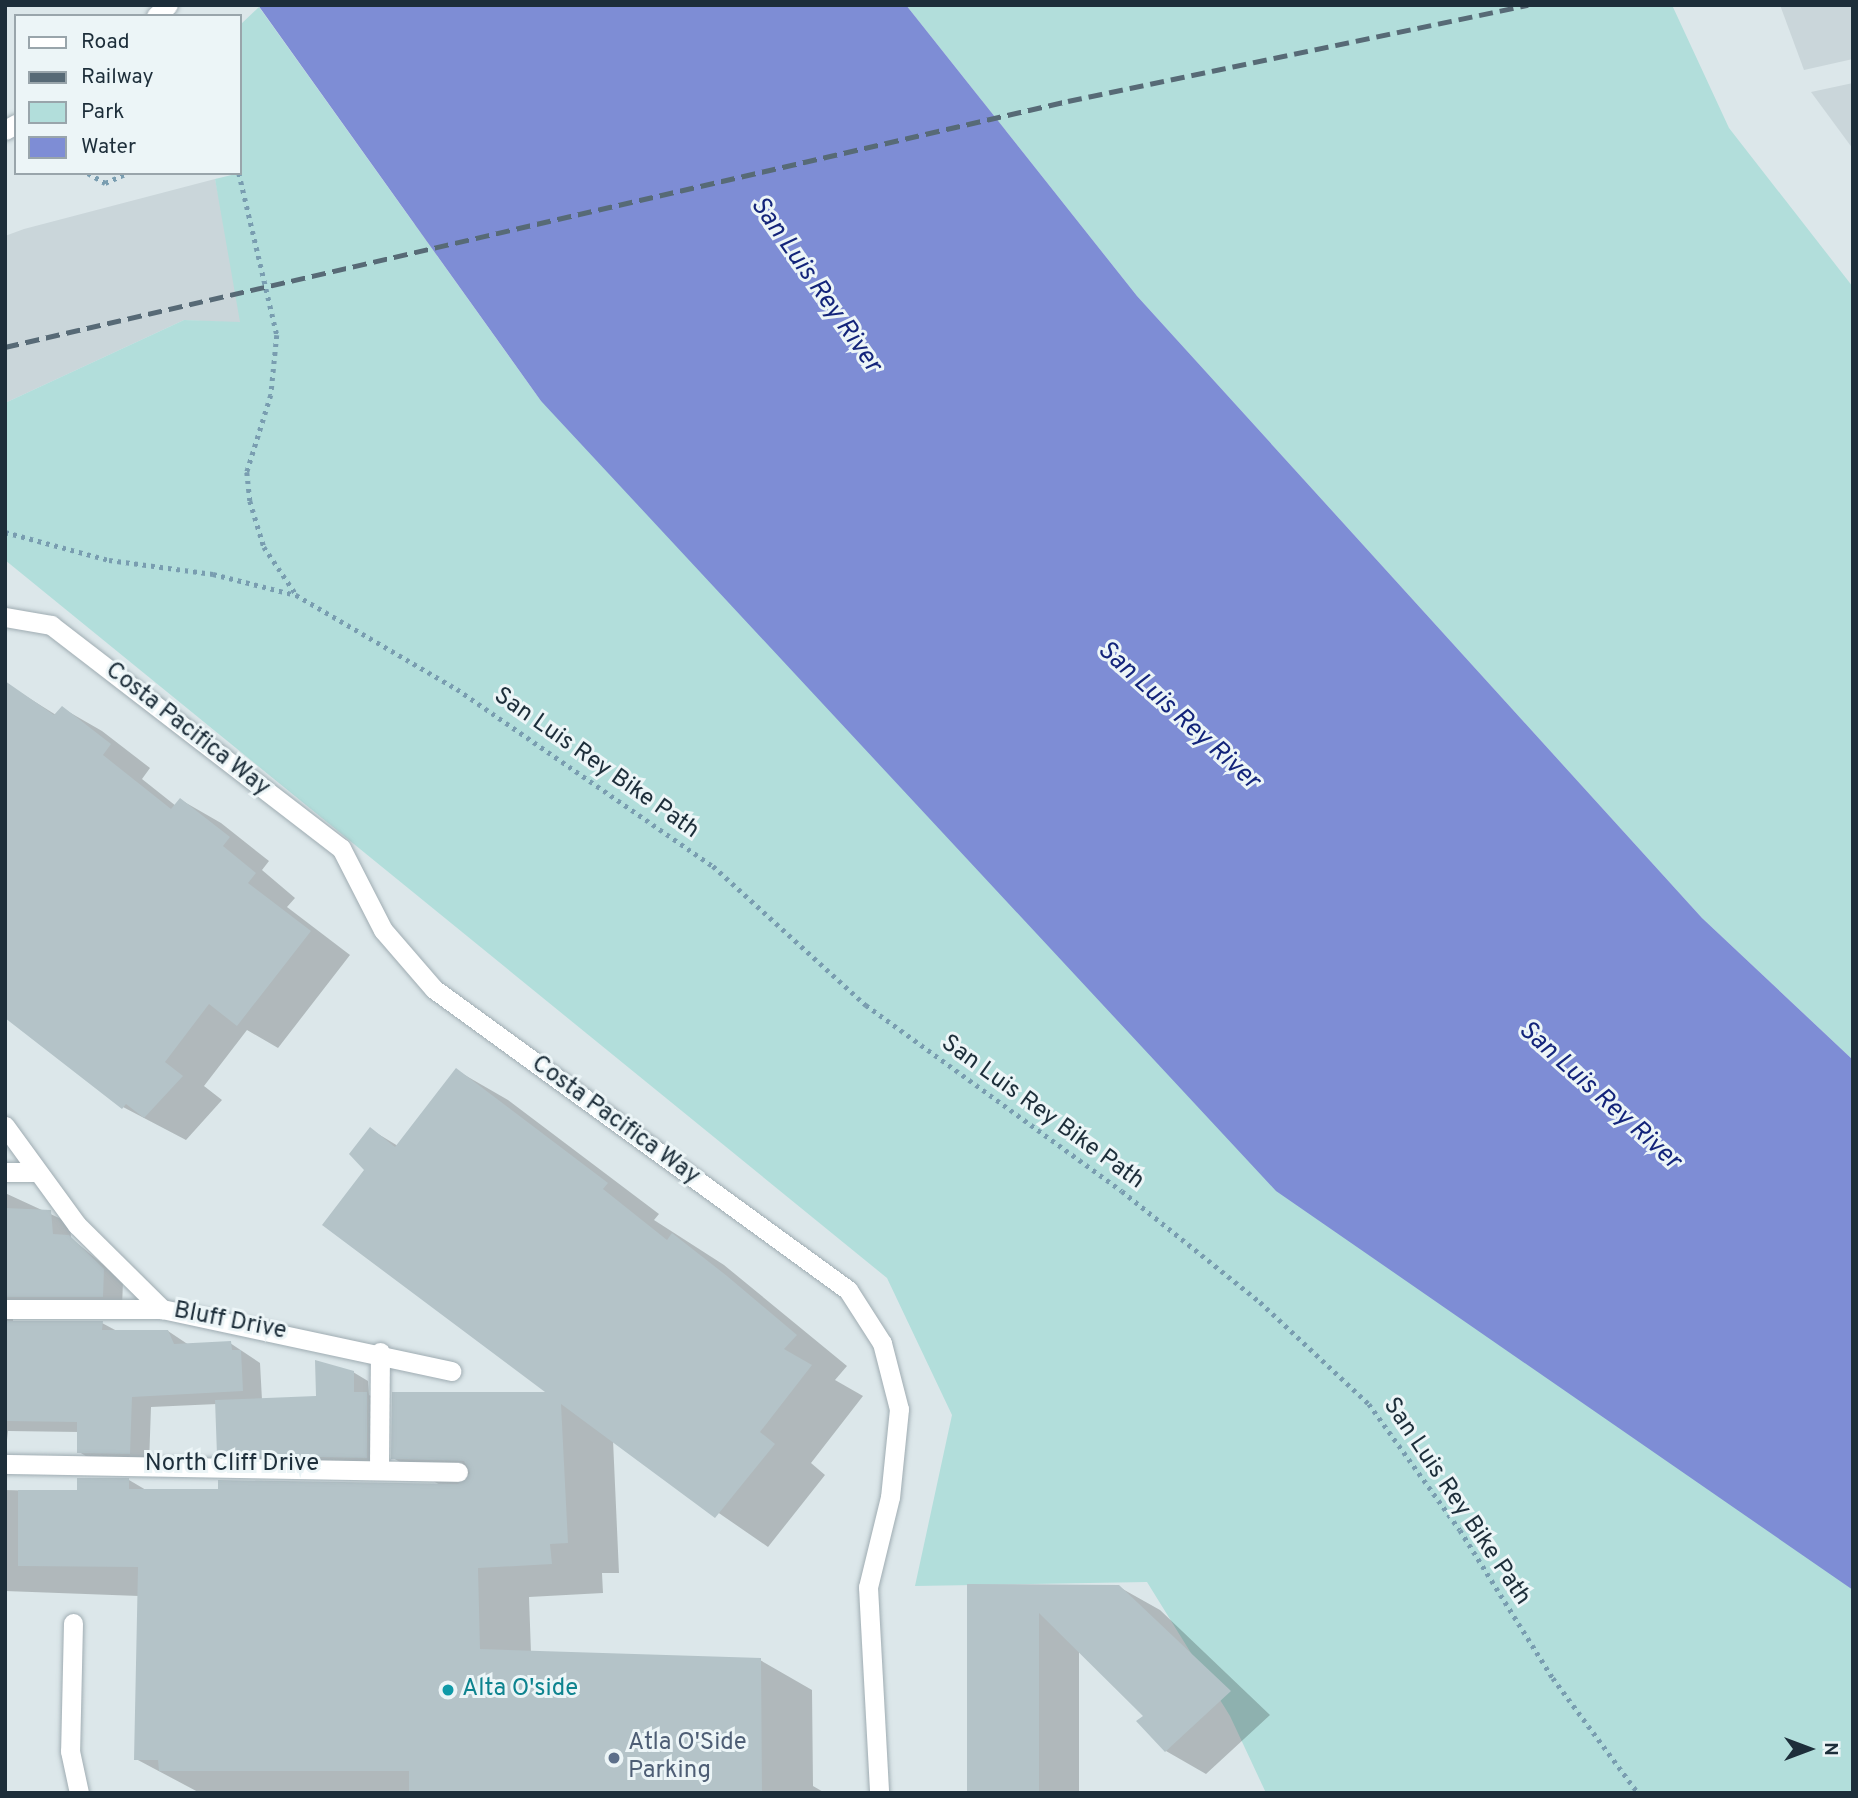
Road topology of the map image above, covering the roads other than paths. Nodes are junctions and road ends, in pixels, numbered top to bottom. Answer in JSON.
{"nodes":[{"id":1,"x":5,"y":617,"type":"edge"},
{"id":2,"x":5,"y":1126,"type":"edge"},
{"id":3,"x":5,"y":1172,"type":"edge"},
{"id":4,"x":37,"y":1172,"type":"junction"},
{"id":5,"x":5,"y":1309,"type":"edge"},
{"id":6,"x":162,"y":1309,"type":"junction"},
{"id":7,"x":380,"y":1352,"type":"junction"},
{"id":8,"x":451,"y":1371,"type":"dead end"},
{"id":9,"x":5,"y":1464,"type":"edge"},
{"id":10,"x":379,"y":1466,"type":"junction"},
{"id":11,"x":458,"y":1472,"type":"dead end"},
{"id":12,"x":73,"y":1623,"type":"dead end"},
{"id":13,"x":79,"y":1793,"type":"edge"},
{"id":14,"x":878,"y":1793,"type":"edge"}],
"edges":[{"from":1,"to":14,"type":"street","name":"Costa Pacifica Way"},
{"from":2,"to":4,"type":"street","name":"Bluff Drive"},
{"from":3,"to":4,"type":"street"},
{"from":4,"to":6,"type":"street","name":"Bluff Drive"},
{"from":5,"to":6,"type":"street"},
{"from":6,"to":7,"type":"street","name":"Bluff Drive"},
{"from":7,"to":8,"type":"street","name":"Bluff Drive"},
{"from":7,"to":10,"type":"street"},
{"from":9,"to":10,"type":"street","name":"North Cliff Drive"},
{"from":10,"to":11,"type":"street","name":"North Cliff Drive"},
{"from":12,"to":13,"type":"street"}]}
